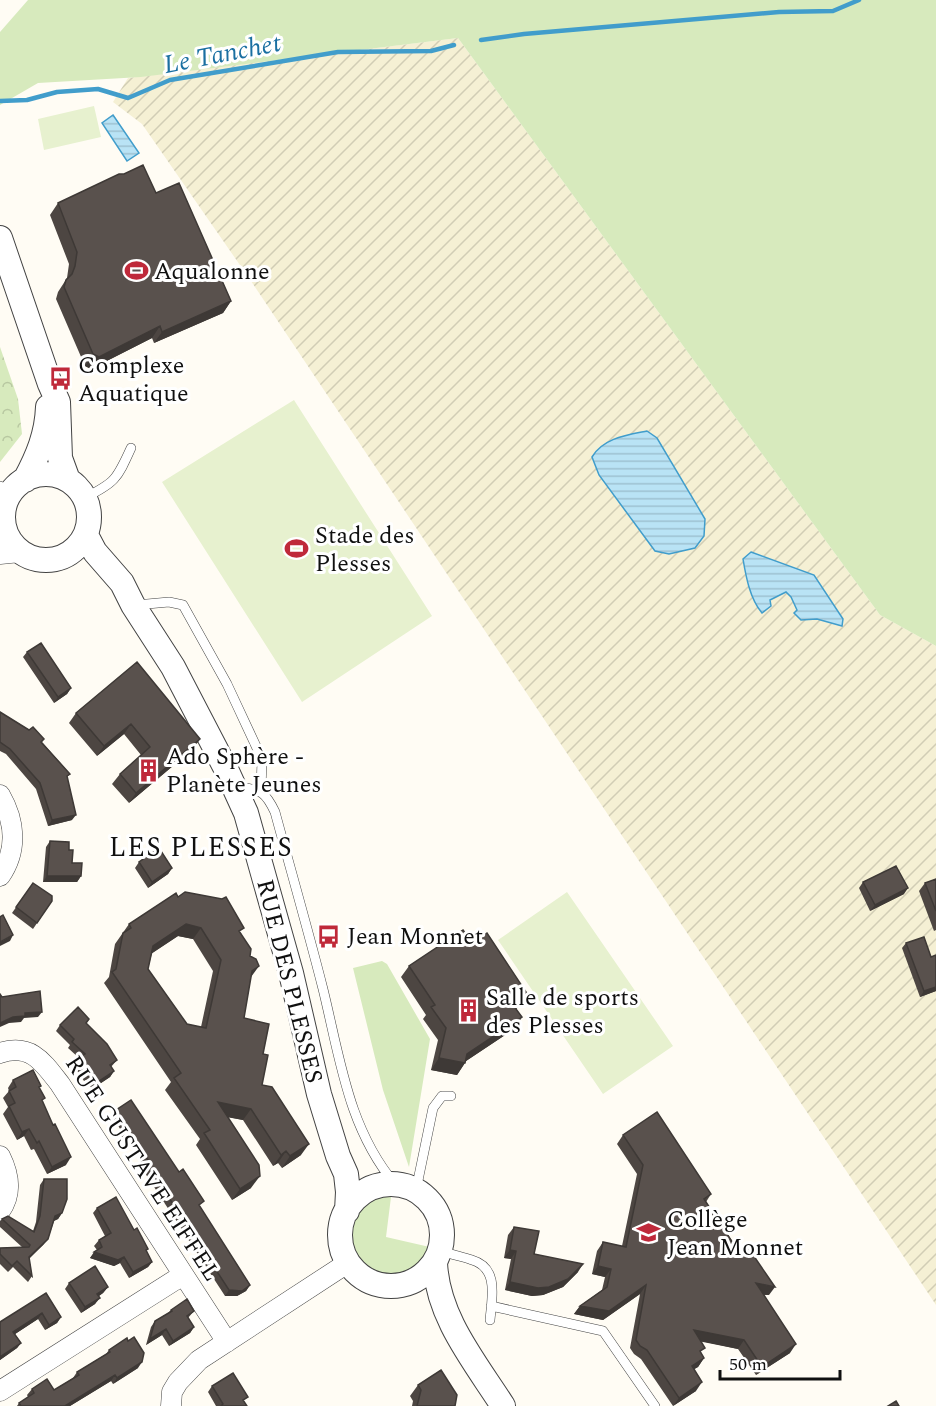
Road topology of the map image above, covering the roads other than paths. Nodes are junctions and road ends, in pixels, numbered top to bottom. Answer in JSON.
{"nodes":[{"id":1,"x":0,"y":238,"type":"edge"},
{"id":2,"x":50,"y":384,"type":"junction"},
{"id":3,"x":131,"y":448,"type":"dead end"},
{"id":4,"x":68,"y":480,"type":"junction"},
{"id":5,"x":12,"y":486,"type":"edge"},
{"id":6,"x":84,"y":498,"type":"junction"},
{"id":7,"x":1,"y":523,"type":"edge"},
{"id":8,"x":86,"y":535,"type":"junction"},
{"id":9,"x":10,"y":553,"type":"edge"},
{"id":10,"x":66,"y":556,"type":"junction"},
{"id":11,"x":133,"y":605,"type":"junction"},
{"id":12,"x":233,"y":785,"type":"junction"},
{"id":13,"x":261,"y":791,"type":"junction"},
{"id":14,"x":0,"y":795,"type":"edge"},
{"id":15,"x":0,"y":876,"type":"edge"},
{"id":16,"x":0,"y":1053,"type":"edge"},
{"id":17,"x":451,"y":1096,"type":"dead end"},
{"id":18,"x":332,"y":1133,"type":"junction"},
{"id":19,"x":0,"y":1156,"type":"edge"},
{"id":20,"x":398,"y":1186,"type":"junction"},
{"id":21,"x":0,"y":1211,"type":"edge"},
{"id":22,"x":347,"y":1211,"type":"junction"},
{"id":23,"x":437,"y":1256,"type":"junction"},
{"id":24,"x":349,"y":1262,"type":"junction"},
{"id":25,"x":183,"y":1275,"type":"junction"},
{"id":26,"x":401,"y":1285,"type":"junction"},
{"id":27,"x":491,"y":1306,"type":"junction"},
{"id":28,"x":490,"y":1320,"type":"dead end"},
{"id":29,"x":455,"y":1332,"type":"junction"},
{"id":30,"x":227,"y":1342,"type":"junction"},
{"id":31,"x":0,"y":1391,"type":"edge"},
{"id":32,"x":171,"y":1406,"type":"edge"},
{"id":33,"x":504,"y":1406,"type":"edge"},
{"id":34,"x":655,"y":1406,"type":"edge"}],
"edges":[{"from":1,"to":2,"type":"street"},
{"from":2,"to":4,"type":"street"},
{"from":2,"to":5,"type":"street"},
{"from":3,"to":6,"type":"lane"},
{"from":4,"to":5,"type":"street"},
{"from":4,"to":6,"type":"street"},
{"from":5,"to":7,"type":"street"},
{"from":6,"to":8,"type":"street"},
{"from":7,"to":9,"type":"street"},
{"from":8,"to":10,"type":"street"},
{"from":8,"to":11,"type":"street","name":"RUE DES PLESSES"},
{"from":9,"to":10,"type":"street"},
{"from":10,"to":11,"type":"street","name":"RUE DES PLESSES"},
{"from":11,"to":12,"type":"street","name":"RUE DES PLESSES"},
{"from":11,"to":13,"type":"lane"},
{"from":12,"to":13,"type":"lane"},
{"from":12,"to":18,"type":"street","name":"RUE DES PLESSES"},
{"from":13,"to":20,"type":"lane"},
{"from":14,"to":15,"type":"street"},
{"from":16,"to":25,"type":"street","name":"RUE GUSTAVE EIFFEL"},
{"from":17,"to":20,"type":"lane"},
{"from":18,"to":20,"type":"street","name":"RUE DES PLESSES"},
{"from":18,"to":22,"type":"street","name":"RUE DES PLESSES"},
{"from":19,"to":21,"type":"street"},
{"from":20,"to":22,"type":"street"},
{"from":20,"to":23,"type":"street"},
{"from":22,"to":24,"type":"street"},
{"from":23,"to":26,"type":"street"},
{"from":23,"to":27,"type":"lane"},
{"from":23,"to":29,"type":"street"},
{"from":24,"to":26,"type":"street"},
{"from":24,"to":30,"type":"street"},
{"from":25,"to":30,"type":"street","name":"RUE GUSTAVE EIFFEL"},
{"from":25,"to":31,"type":"street"},
{"from":26,"to":29,"type":"street"},
{"from":27,"to":28,"type":"lane"},
{"from":27,"to":34,"type":"lane"},
{"from":29,"to":33,"type":"street"},
{"from":30,"to":32,"type":"street"}]}
